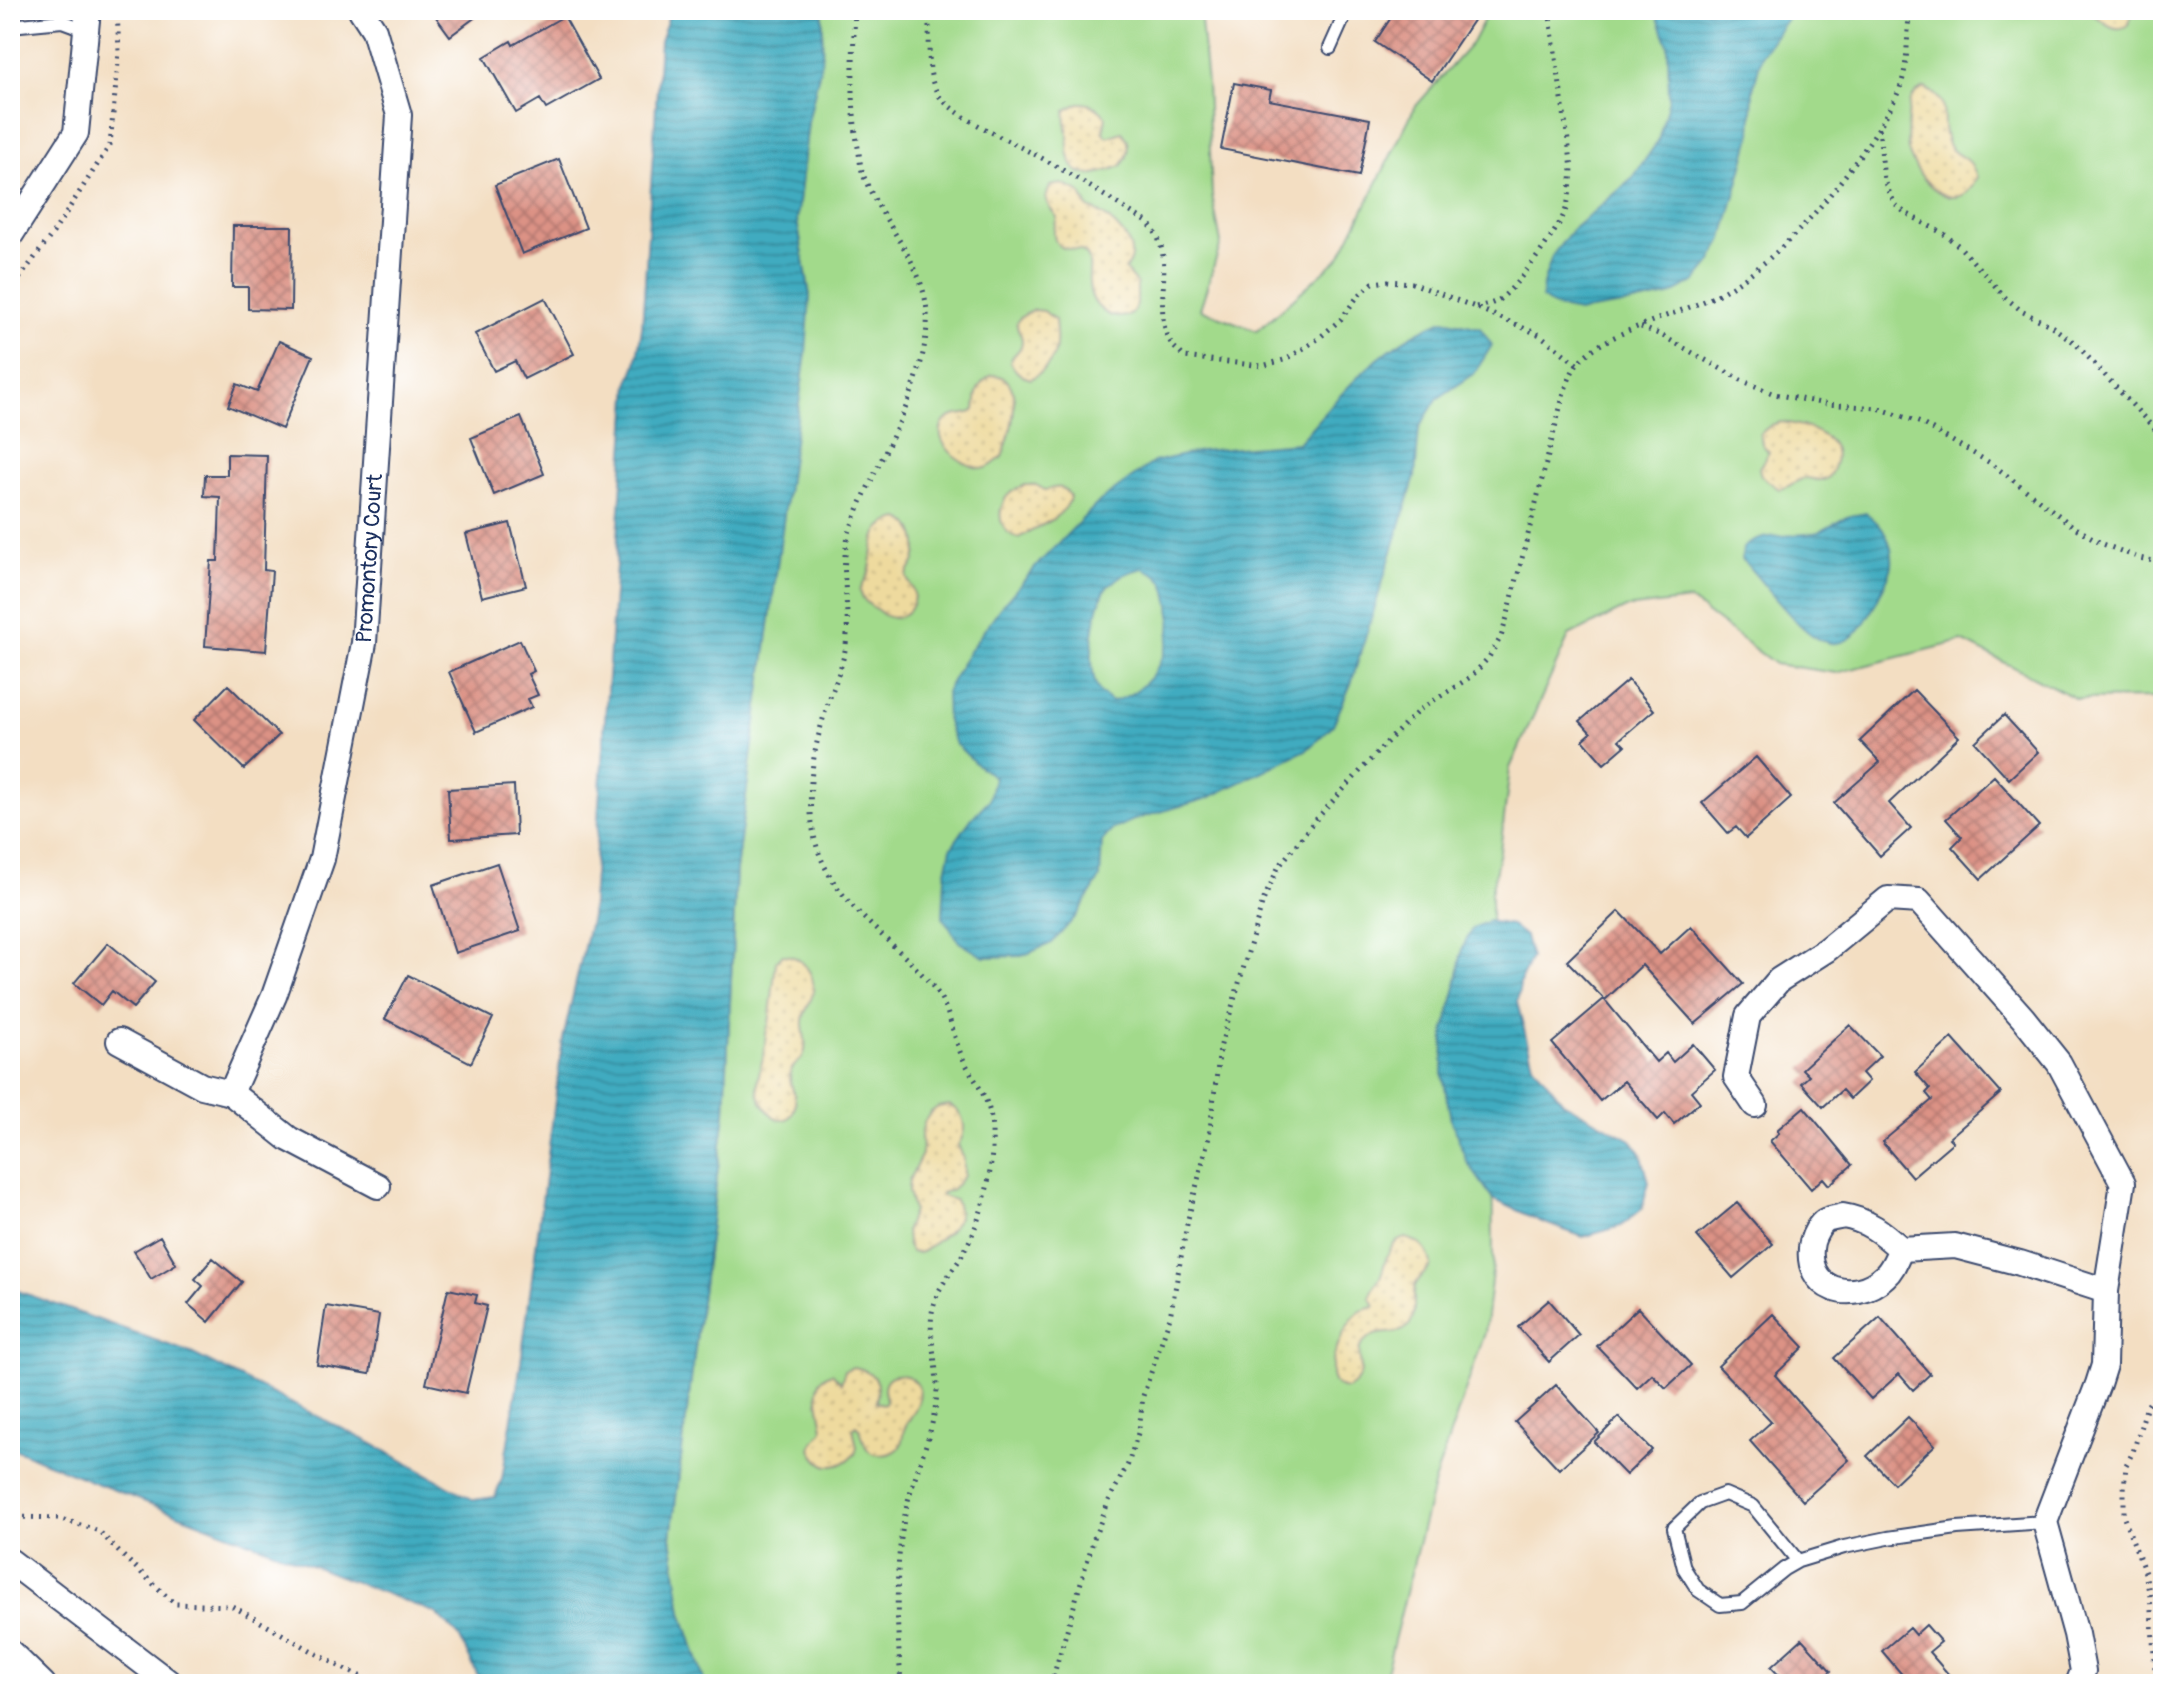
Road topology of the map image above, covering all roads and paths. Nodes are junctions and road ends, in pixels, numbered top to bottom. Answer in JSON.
{"nodes":[{"id":1,"x":361,"y":10,"type":"edge"},
{"id":2,"x":855,"y":10,"type":"edge"},
{"id":3,"x":927,"y":10,"type":"edge"},
{"id":4,"x":1347,"y":10,"type":"edge"},
{"id":5,"x":1549,"y":10,"type":"edge"},
{"id":6,"x":1910,"y":10,"type":"edge"},
{"id":7,"x":87,"y":20,"type":"edge"},
{"id":8,"x":10,"y":26,"type":"edge"},
{"id":9,"x":1330,"y":48,"type":"dead end"},
{"id":10,"x":1879,"y":128,"type":"junction"},
{"id":11,"x":10,"y":236,"type":"edge"},
{"id":12,"x":1475,"y":307,"type":"junction"},
{"id":13,"x":1640,"y":327,"type":"junction"},
{"id":14,"x":1577,"y":364,"type":"junction"},
{"id":15,"x":2163,"y":438,"type":"edge"},
{"id":16,"x":2163,"y":563,"type":"edge"},
{"id":17,"x":119,"y":1041,"type":"dead end"},
{"id":18,"x":231,"y":1093,"type":"junction"},
{"id":19,"x":1755,"y":1105,"type":"dead end"},
{"id":20,"x":378,"y":1186,"type":"dead end"},
{"id":21,"x":1901,"y":1249,"type":"dead end"},
{"id":22,"x":2106,"y":1291,"type":"junction"},
{"id":23,"x":2163,"y":1396,"type":"edge"},
{"id":24,"x":10,"y":1511,"type":"edge"},
{"id":25,"x":2045,"y":1522,"type":"junction"},
{"id":26,"x":10,"y":1561,"type":"edge"},
{"id":27,"x":1798,"y":1561,"type":"junction"},
{"id":28,"x":10,"y":1652,"type":"edge"},
{"id":29,"x":2083,"y":1680,"type":"edge"},
{"id":30,"x":43,"y":1684,"type":"edge"},
{"id":31,"x":171,"y":1684,"type":"edge"},
{"id":32,"x":378,"y":1684,"type":"edge"},
{"id":33,"x":901,"y":1684,"type":"edge"},
{"id":34,"x":1051,"y":1684,"type":"edge"},
{"id":35,"x":2156,"y":1684,"type":"edge"}],
"edges":[{"from":1,"to":18,"type":"street","name":"Promontory Court"},
{"from":2,"to":33,"type":"path"},
{"from":3,"to":12,"type":"path"},
{"from":4,"to":9,"type":"lane"},
{"from":5,"to":12,"type":"path"},
{"from":6,"to":10,"type":"path"},
{"from":7,"to":8,"type":"lane"},
{"from":7,"to":11,"type":"street"},
{"from":10,"to":13,"type":"path"},
{"from":10,"to":15,"type":"path"},
{"from":12,"to":14,"type":"path"},
{"from":13,"to":14,"type":"path"},
{"from":13,"to":16,"type":"path"},
{"from":14,"to":34,"type":"path"},
{"from":17,"to":18,"type":"street"},
{"from":18,"to":20,"type":"street"},
{"from":19,"to":22,"type":"street"},
{"from":21,"to":22,"type":"street"},
{"from":22,"to":25,"type":"street"},
{"from":23,"to":35,"type":"path"},
{"from":24,"to":32,"type":"path"},
{"from":25,"to":27,"type":"lane"},
{"from":25,"to":29,"type":"street"},
{"from":26,"to":31,"type":"street"},
{"from":27,"to":27,"type":"lane"},
{"from":28,"to":30,"type":"street"}]}
